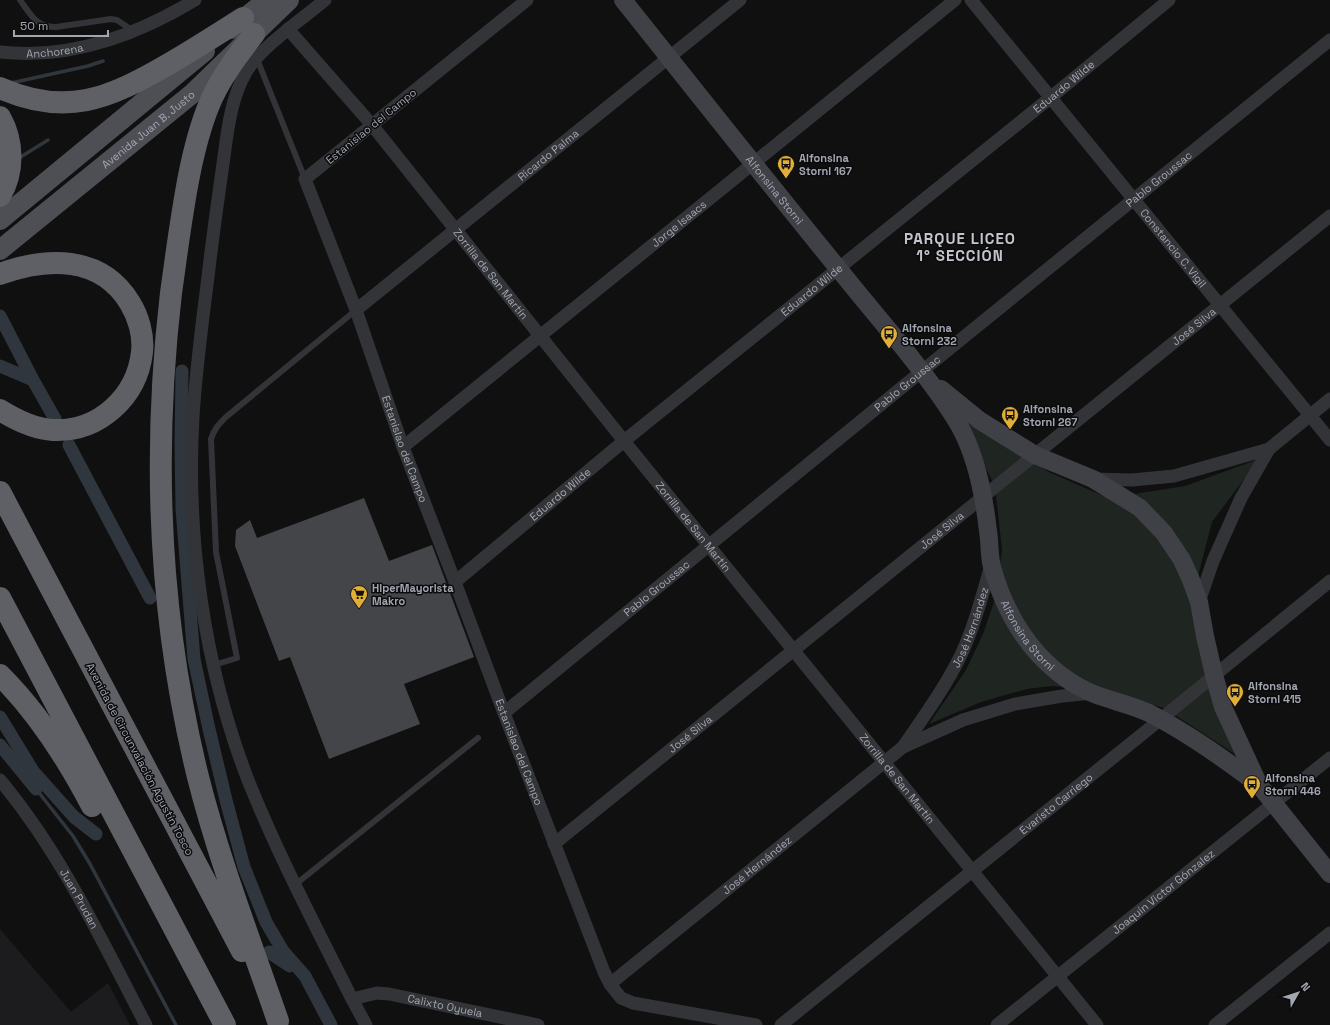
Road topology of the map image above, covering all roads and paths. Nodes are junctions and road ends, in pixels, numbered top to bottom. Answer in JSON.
{"nodes":[{"id":1,"x":20,"y":0,"type":"edge"},
{"id":2,"x":195,"y":0,"type":"edge"},
{"id":3,"x":267,"y":0,"type":"edge"},
{"id":4,"x":289,"y":0,"type":"edge"},
{"id":5,"x":325,"y":0,"type":"edge"},
{"id":6,"x":527,"y":0,"type":"edge"},
{"id":7,"x":624,"y":0,"type":"edge"},
{"id":8,"x":740,"y":0,"type":"edge"},
{"id":9,"x":954,"y":0,"type":"edge"},
{"id":10,"x":971,"y":0,"type":"edge"},
{"id":11,"x":1169,"y":0,"type":"edge"},
{"id":12,"x":249,"y":26,"type":"junction"},
{"id":13,"x":288,"y":29,"type":"junction"},
{"id":14,"x":133,"y":31,"type":"junction"},
{"id":15,"x":1330,"y":40,"type":"edge"},
{"id":16,"x":0,"y":52,"type":"edge"},
{"id":17,"x":669,"y":57,"type":"junction"},
{"id":18,"x":256,"y":58,"type":"junction"},
{"id":19,"x":0,"y":88,"type":"edge"},
{"id":20,"x":1050,"y":98,"type":"junction"},
{"id":21,"x":0,"y":117,"type":"edge"},
{"id":22,"x":372,"y":125,"type":"junction"},
{"id":23,"x":753,"y":164,"type":"junction"},
{"id":24,"x":305,"y":179,"type":"junction"},
{"id":25,"x":0,"y":196,"type":"edge"},
{"id":26,"x":1134,"y":198,"type":"junction"},
{"id":27,"x":1330,"y":216,"type":"edge"},
{"id":28,"x":0,"y":220,"type":"edge"},
{"id":29,"x":456,"y":230,"type":"junction"},
{"id":30,"x":0,"y":250,"type":"edge"},
{"id":31,"x":838,"y":268,"type":"junction"},
{"id":32,"x":0,"y":274,"type":"edge"},
{"id":33,"x":1220,"y":304,"type":"junction"},
{"id":34,"x":356,"y":310,"type":"junction"},
{"id":35,"x":539,"y":335,"type":"junction"},
{"id":36,"x":925,"y":375,"type":"junction"},
{"id":37,"x":1330,"y":399,"type":"edge"},
{"id":38,"x":0,"y":410,"type":"edge"},
{"id":39,"x":1310,"y":416,"type":"junction"},
{"id":40,"x":1330,"y":440,"type":"edge"},
{"id":41,"x":624,"y":441,"type":"junction"},
{"id":42,"x":403,"y":447,"type":"junction"},
{"id":43,"x":1269,"y":449,"type":"junction"},
{"id":44,"x":1035,"y":455,"type":"junction"},
{"id":45,"x":1093,"y":479,"type":"junction"},
{"id":46,"x":0,"y":492,"type":"edge"},
{"id":47,"x":984,"y":496,"type":"junction"},
{"id":48,"x":709,"y":545,"type":"junction"},
{"id":49,"x":992,"y":565,"type":"junction"},
{"id":50,"x":1330,"y":581,"type":"edge"},
{"id":51,"x":455,"y":582,"type":"junction"},
{"id":52,"x":0,"y":598,"type":"edge"},
{"id":53,"x":1200,"y":602,"type":"junction"},
{"id":54,"x":794,"y":650,"type":"junction"},
{"id":55,"x":214,"y":665,"type":"junction"},
{"id":56,"x":0,"y":675,"type":"edge"},
{"id":57,"x":1214,"y":675,"type":"junction"},
{"id":58,"x":1093,"y":693,"type":"junction"},
{"id":59,"x":504,"y":713,"type":"junction"},
{"id":60,"x":1161,"y":720,"type":"junction"},
{"id":61,"x":478,"y":738,"type":"dead end"},
{"id":62,"x":903,"y":747,"type":"junction"},
{"id":63,"x":1330,"y":758,"type":"edge"},
{"id":64,"x":884,"y":762,"type":"junction"},
{"id":65,"x":0,"y":780,"type":"edge"},
{"id":66,"x":1259,"y":785,"type":"junction"},
{"id":67,"x":1274,"y":804,"type":"junction"},
{"id":68,"x":554,"y":844,"type":"junction"},
{"id":69,"x":971,"y":871,"type":"junction"},
{"id":70,"x":1330,"y":874,"type":"edge"},
{"id":71,"x":296,"y":884,"type":"junction"},
{"id":72,"x":1330,"y":932,"type":"edge"},
{"id":73,"x":199,"y":975,"type":"junction"},
{"id":74,"x":1057,"y":976,"type":"junction"},
{"id":75,"x":610,"y":984,"type":"junction"},
{"id":76,"x":352,"y":999,"type":"junction"},
{"id":77,"x":497,"y":1021,"type":"edge"},
{"id":78,"x":279,"y":1023,"type":"edge"},
{"id":79,"x":146,"y":1025,"type":"edge"},
{"id":80,"x":225,"y":1025,"type":"edge"},
{"id":81,"x":366,"y":1025,"type":"edge"},
{"id":82,"x":538,"y":1025,"type":"edge"},
{"id":83,"x":756,"y":1025,"type":"edge"},
{"id":84,"x":781,"y":1025,"type":"edge"},
{"id":85,"x":997,"y":1025,"type":"edge"},
{"id":86,"x":1097,"y":1025,"type":"edge"},
{"id":87,"x":1215,"y":1025,"type":"edge"}],
"edges":[{"from":1,"to":14,"type":"lane"},
{"from":2,"to":14,"type":"street","name":"Anchorena"},
{"from":3,"to":12,"type":"main road","name":"Avenida Juan B. Justo"},
{"from":4,"to":12,"type":"main road","name":"Avenida Juan B. Justo"},
{"from":5,"to":13,"type":"street"},
{"from":6,"to":22,"type":"street","name":"Estanislao del Campo"},
{"from":7,"to":17,"type":"street","name":"Alfonsina Storni"},
{"from":8,"to":17,"type":"street","name":"Ricardo Palma"},
{"from":9,"to":23,"type":"street","name":"Jorge Isaacs"},
{"from":10,"to":20,"type":"street","name":"Constancio C. Vigil"},
{"from":11,"to":20,"type":"street","name":"Eduardo Wilde"},
{"from":12,"to":19,"type":"highway"},
{"from":12,"to":28,"type":"main road","name":"Avenida Juan B. Justo"},
{"from":12,"to":30,"type":"main road","name":"Avenida Juan B. Justo"},
{"from":12,"to":78,"type":"highway"},
{"from":13,"to":18,"type":"street"},
{"from":13,"to":22,"type":"street","name":"Zorrilla de San Martín"},
{"from":14,"to":16,"type":"street","name":"Anchorena"},
{"from":15,"to":26,"type":"street","name":"Pablo Groussac"},
{"from":17,"to":23,"type":"street","name":"Alfonsina Storni"},
{"from":17,"to":29,"type":"street","name":"Ricardo Palma"},
{"from":18,"to":24,"type":"lane"},
{"from":18,"to":55,"type":"street"},
{"from":20,"to":26,"type":"street","name":"Constancio C. Vigil"},
{"from":20,"to":31,"type":"street","name":"Eduardo Wilde"},
{"from":21,"to":25,"type":"highway"},
{"from":22,"to":24,"type":"street","name":"Estanislao del Campo"},
{"from":22,"to":29,"type":"street","name":"Zorrilla de San Martín"},
{"from":23,"to":31,"type":"street","name":"Alfonsina Storni"},
{"from":23,"to":35,"type":"street","name":"Jorge Isaacs"},
{"from":24,"to":34,"type":"street","name":"Estanislao del Campo"},
{"from":26,"to":33,"type":"street","name":"Constancio C. Vigil"},
{"from":26,"to":36,"type":"street","name":"Pablo Groussac"},
{"from":27,"to":33,"type":"street","name":"José Silva"},
{"from":29,"to":34,"type":"street","name":"Ricardo Palma"},
{"from":29,"to":35,"type":"street","name":"Zorrilla de San Martín"},
{"from":31,"to":36,"type":"street","name":"Alfonsina Storni"},
{"from":31,"to":41,"type":"street","name":"Eduardo Wilde"},
{"from":32,"to":38,"type":"highway"},
{"from":33,"to":39,"type":"street","name":"Constancio C. Vigil"},
{"from":33,"to":44,"type":"street","name":"José Silva"},
{"from":34,"to":42,"type":"street","name":"Estanislao del Campo"},
{"from":34,"to":55,"type":"lane"},
{"from":35,"to":41,"type":"street","name":"Zorrilla de San Martín"},
{"from":35,"to":42,"type":"street","name":"Jorge Isaacs"},
{"from":36,"to":44,"type":"street","name":"Alfonsina Storni"},
{"from":36,"to":47,"type":"street","name":"Alfonsina Storni"},
{"from":36,"to":48,"type":"street","name":"Pablo Groussac"},
{"from":37,"to":39,"type":"street"},
{"from":39,"to":40,"type":"street","name":"Constancio C. Vigil"},
{"from":39,"to":43,"type":"street"},
{"from":41,"to":48,"type":"street","name":"Zorrilla de San Martín"},
{"from":41,"to":51,"type":"street","name":"Eduardo Wilde"},
{"from":42,"to":51,"type":"street","name":"Estanislao del Campo"},
{"from":43,"to":45,"type":"street"},
{"from":43,"to":53,"type":"street"},
{"from":44,"to":45,"type":"street","name":"Alfonsina Storni"},
{"from":44,"to":47,"type":"street","name":"José Silva"},
{"from":45,"to":53,"type":"street","name":"Alfonsina Storni"},
{"from":46,"to":78,"type":"highway","name":"Avenida de Circunvalación Agustín Tosco"},
{"from":47,"to":49,"type":"street","name":"Alfonsina Storni"},
{"from":47,"to":54,"type":"street","name":"José Silva"},
{"from":48,"to":54,"type":"street","name":"Zorrilla de San Martín"},
{"from":48,"to":59,"type":"street","name":"Pablo Groussac"},
{"from":49,"to":58,"type":"street","name":"Alfonsina Storni"},
{"from":49,"to":62,"type":"street","name":"José Hernández"},
{"from":50,"to":57,"type":"street","name":"Evaristo Carriego"},
{"from":51,"to":59,"type":"street","name":"Estanislao del Campo"},
{"from":52,"to":73,"type":"highway"},
{"from":53,"to":57,"type":"street","name":"Alfonsina Storni"},
{"from":54,"to":64,"type":"street","name":"Zorrilla de San Martín"},
{"from":54,"to":68,"type":"street","name":"José Silva"},
{"from":55,"to":71,"type":"street"},
{"from":56,"to":73,"type":"highway"},
{"from":57,"to":60,"type":"street","name":"Evaristo Carriego"},
{"from":57,"to":66,"type":"street","name":"Alfonsina Storni"},
{"from":58,"to":60,"type":"street","name":"Alfonsina Storni"},
{"from":58,"to":62,"type":"street","name":"José Hernández"},
{"from":59,"to":68,"type":"street","name":"Estanislao del Campo"},
{"from":60,"to":66,"type":"street","name":"Alfonsina Storni"},
{"from":60,"to":69,"type":"street","name":"Evaristo Carriego"},
{"from":61,"to":71,"type":"lane"},
{"from":62,"to":64,"type":"street","name":"José Hernández"},
{"from":63,"to":67,"type":"street","name":"Joaquín Victor Gónzalez"},
{"from":64,"to":69,"type":"street","name":"Zorrilla de San Martín"},
{"from":64,"to":75,"type":"street","name":"José Hernández"},
{"from":65,"to":79,"type":"street","name":"Juan Prudan"},
{"from":66,"to":67,"type":"street","name":"Alfonsina Storni"},
{"from":67,"to":70,"type":"street","name":"Alfonsina Storni"},
{"from":67,"to":74,"type":"street","name":"Joaquín Victor Gónzalez"},
{"from":68,"to":75,"type":"street","name":"Estanislao del Campo"},
{"from":69,"to":74,"type":"street","name":"Zorrilla de San Martín"},
{"from":69,"to":84,"type":"street","name":"Evaristo Carriego"},
{"from":71,"to":76,"type":"street"},
{"from":72,"to":87,"type":"street"},
{"from":73,"to":80,"type":"highway"},
{"from":74,"to":85,"type":"street","name":"Joaquín Victor Gónzalez"},
{"from":74,"to":86,"type":"street","name":"Zorrilla de San Martín"},
{"from":75,"to":83,"type":"street"},
{"from":76,"to":77,"type":"street","name":"Calixto Oyuela"},
{"from":76,"to":81,"type":"street"},
{"from":77,"to":82,"type":"street","name":"Calixto Oyuela"}]}
